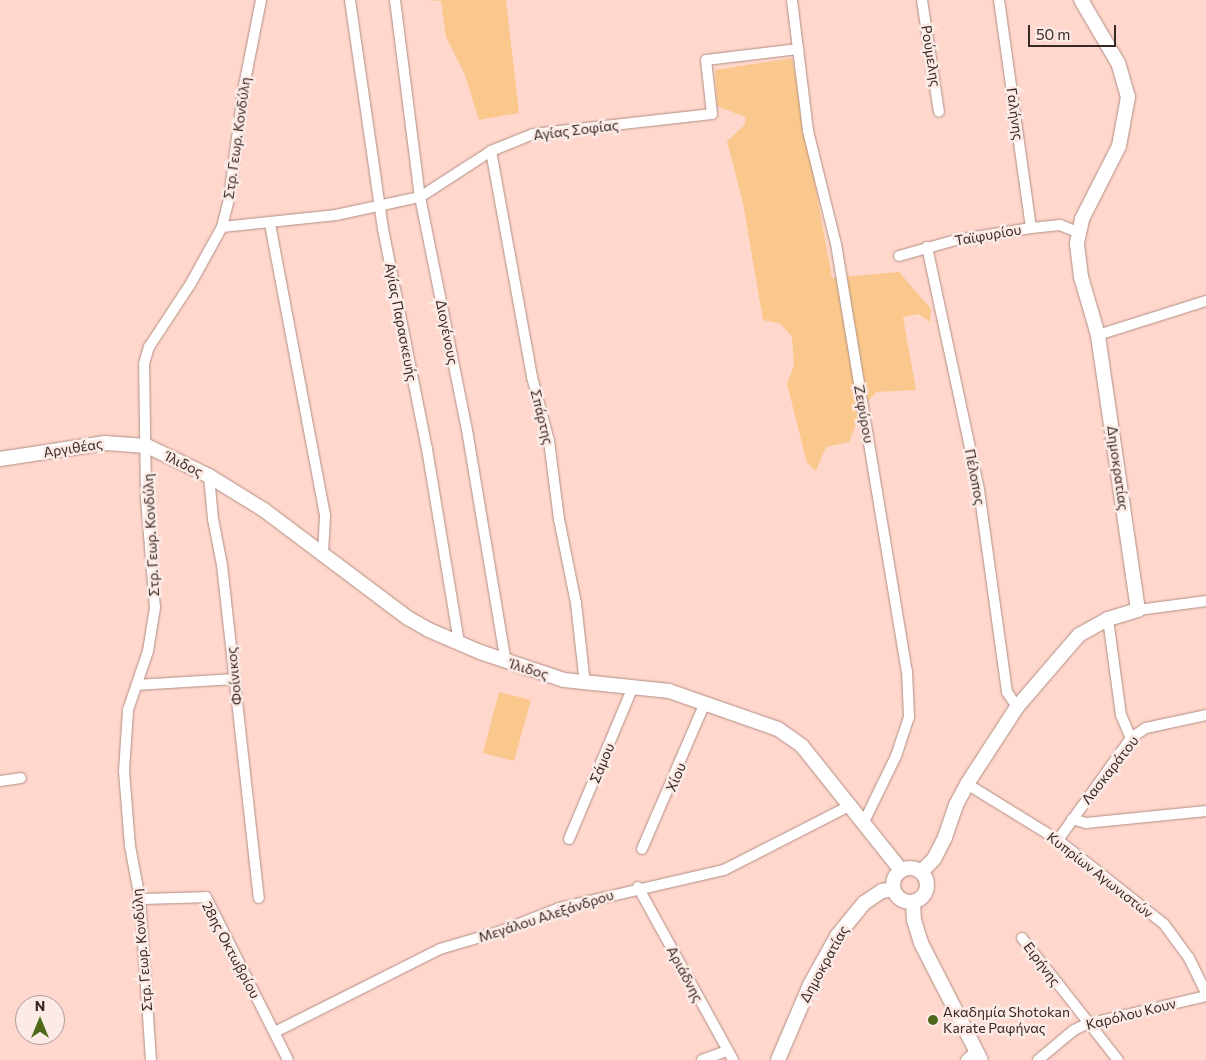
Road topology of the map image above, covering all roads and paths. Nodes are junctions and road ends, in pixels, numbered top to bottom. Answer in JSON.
{"nodes":[{"id":1,"x":261,"y":0,"type":"edge"},
{"id":2,"x":350,"y":0,"type":"edge"},
{"id":3,"x":395,"y":0,"type":"edge"},
{"id":4,"x":792,"y":0,"type":"edge"},
{"id":5,"x":922,"y":0,"type":"edge"},
{"id":6,"x":999,"y":0,"type":"edge"},
{"id":7,"x":1081,"y":0,"type":"edge"},
{"id":8,"x":798,"y":49,"type":"junction"},
{"id":9,"x":940,"y":112,"type":"dead end"},
{"id":10,"x":492,"y":151,"type":"junction"},
{"id":11,"x":420,"y":197,"type":"junction"},
{"id":12,"x":379,"y":207,"type":"junction"},
{"id":13,"x":270,"y":224,"type":"junction"},
{"id":14,"x":222,"y":227,"type":"junction"},
{"id":15,"x":1031,"y":228,"type":"junction"},
{"id":16,"x":1078,"y":232,"type":"junction"},
{"id":17,"x":927,"y":247,"type":"junction"},
{"id":18,"x":899,"y":256,"type":"dead end"},
{"id":19,"x":1206,"y":301,"type":"edge"},
{"id":20,"x":1098,"y":335,"type":"junction"},
{"id":21,"x":147,"y":446,"type":"junction"},
{"id":22,"x":0,"y":459,"type":"edge"},
{"id":23,"x":209,"y":476,"type":"junction"},
{"id":24,"x":323,"y":554,"type":"junction"},
{"id":25,"x":1206,"y":601,"type":"edge"},
{"id":26,"x":1138,"y":610,"type":"junction"},
{"id":27,"x":1108,"y":619,"type":"junction"},
{"id":28,"x":459,"y":643,"type":"junction"},
{"id":29,"x":506,"y":662,"type":"junction"},
{"id":30,"x":234,"y":679,"type":"junction"},
{"id":31,"x":585,"y":684,"type":"junction"},
{"id":32,"x":137,"y":685,"type":"junction"},
{"id":33,"x":633,"y":687,"type":"junction"},
{"id":34,"x":705,"y":703,"type":"junction"},
{"id":35,"x":1017,"y":707,"type":"junction"},
{"id":36,"x":1206,"y":715,"type":"edge"},
{"id":37,"x":1131,"y":738,"type":"junction"},
{"id":38,"x":21,"y":778,"type":"dead end"},
{"id":39,"x":0,"y":781,"type":"edge"},
{"id":40,"x":967,"y":784,"type":"junction"},
{"id":41,"x":851,"y":805,"type":"junction"},
{"id":42,"x":1206,"y":811,"type":"edge"},
{"id":43,"x":1072,"y":819,"type":"junction"},
{"id":44,"x":864,"y":822,"type":"junction"},
{"id":45,"x":569,"y":839,"type":"dead end"},
{"id":46,"x":1058,"y":840,"type":"junction"},
{"id":47,"x":642,"y":849,"type":"dead end"},
{"id":48,"x":901,"y":870,"type":"junction"},
{"id":49,"x":921,"y":872,"type":"junction"},
{"id":50,"x":638,"y":887,"type":"junction"},
{"id":51,"x":893,"y":889,"type":"junction"},
{"id":52,"x":140,"y":898,"type":"junction"},
{"id":53,"x":259,"y":898,"type":"dead end"},
{"id":54,"x":913,"y":902,"type":"junction"},
{"id":55,"x":1022,"y":938,"type":"dead end"},
{"id":56,"x":1206,"y":995,"type":"edge"},
{"id":57,"x":1087,"y":1024,"type":"junction"},
{"id":58,"x":275,"y":1032,"type":"junction"},
{"id":59,"x":730,"y":1056,"type":"edge"},
{"id":60,"x":974,"y":1057,"type":"edge"},
{"id":61,"x":151,"y":1060,"type":"edge"},
{"id":62,"x":288,"y":1060,"type":"edge"},
{"id":63,"x":702,"y":1060,"type":"edge"},
{"id":64,"x":778,"y":1060,"type":"edge"},
{"id":65,"x":1038,"y":1060,"type":"edge"},
{"id":66,"x":1118,"y":1060,"type":"edge"}],
"edges":[{"from":1,"to":14,"type":"street","name":"Στρ. Γεωρ. Κονδύλη"},
{"from":2,"to":12,"type":"street","name":"Αγίας Παρασκευής"},
{"from":3,"to":11,"type":"street","name":"Διογένους"},
{"from":4,"to":8,"type":"street","name":"Ζεφύρου"},
{"from":5,"to":9,"type":"street","name":"Ρούμελης"},
{"from":6,"to":15,"type":"street","name":"Γαλήνης"},
{"from":7,"to":16,"type":"street","name":"Δημοκρατίας"},
{"from":8,"to":10,"type":"street","name":"Αγίας Σοφίας"},
{"from":8,"to":44,"type":"street","name":"Ζεφύρου"},
{"from":10,"to":11,"type":"street","name":"Αγίας Σοφίας"},
{"from":10,"to":31,"type":"street","name":"Σπάρτης"},
{"from":11,"to":12,"type":"street","name":"Αγίας Σοφίας"},
{"from":11,"to":29,"type":"street","name":"Διογένους"},
{"from":12,"to":13,"type":"street","name":"Αγίας Σοφίας"},
{"from":12,"to":28,"type":"street","name":"Αγίας Παρασκευής"},
{"from":13,"to":14,"type":"street","name":"Αγίας Σοφίας"},
{"from":13,"to":24,"type":"street"},
{"from":14,"to":21,"type":"street","name":"Στρ. Γεωρ. Κονδύλη"},
{"from":15,"to":16,"type":"street","name":"Ταϊφυρίου"},
{"from":15,"to":17,"type":"street","name":"Ταϊφυρίου"},
{"from":16,"to":20,"type":"street","name":"Δημοκρατίας"},
{"from":17,"to":18,"type":"street","name":"Ταϊφυρίου"},
{"from":17,"to":35,"type":"street","name":"Πέλοπος"},
{"from":19,"to":20,"type":"street"},
{"from":20,"to":26,"type":"street","name":"Δημοκρατίας"},
{"from":21,"to":22,"type":"street","name":"Αργιθέας"},
{"from":21,"to":23,"type":"street","name":"Ίλιδος"},
{"from":21,"to":32,"type":"street","name":"Στρ. Γεωρ. Κονδύλη"},
{"from":23,"to":24,"type":"street","name":"Ίλιδος"},
{"from":23,"to":30,"type":"street","name":"Φοίνικος"},
{"from":24,"to":28,"type":"street","name":"Ίλιδος"},
{"from":25,"to":26,"type":"street"},
{"from":26,"to":27,"type":"street"},
{"from":27,"to":35,"type":"street"},
{"from":27,"to":37,"type":"street"},
{"from":28,"to":29,"type":"street","name":"Ίλιδος"},
{"from":29,"to":31,"type":"street","name":"Ίλιδος"},
{"from":30,"to":32,"type":"street"},
{"from":30,"to":53,"type":"street","name":"Φοίνικος"},
{"from":31,"to":33,"type":"street","name":"Ίλιδος"},
{"from":32,"to":52,"type":"street","name":"Στρ. Γεωρ. Κονδύλη"},
{"from":33,"to":34,"type":"street","name":"Ίλιδος"},
{"from":33,"to":45,"type":"street","name":"Σάμου"},
{"from":34,"to":41,"type":"street","name":"Ίλιδος"},
{"from":34,"to":47,"type":"street","name":"Χίου"},
{"from":35,"to":40,"type":"street"},
{"from":36,"to":37,"type":"street","name":"Λασκαράτου"},
{"from":37,"to":43,"type":"street","name":"Λασκαράτου"},
{"from":38,"to":39,"type":"street"},
{"from":40,"to":46,"type":"street","name":"Κυπρίων Αγωνιστών"},
{"from":40,"to":49,"type":"street"},
{"from":41,"to":44,"type":"street","name":"Ίλιδος"},
{"from":41,"to":50,"type":"street","name":"Μεγάλου Αλεξάνδρου"},
{"from":42,"to":43,"type":"street"},
{"from":43,"to":46,"type":"street","name":"Λασκαράτου"},
{"from":44,"to":48,"type":"street","name":"Ίλιδος"},
{"from":46,"to":56,"type":"street","name":"Κυπρίων Αγωνιστών"},
{"from":48,"to":49,"type":"street"},
{"from":48,"to":51,"type":"street"},
{"from":49,"to":54,"type":"street"},
{"from":50,"to":58,"type":"street","name":"Μεγάλου Αλεξάνδρου"},
{"from":50,"to":59,"type":"street","name":"Αριάδνης"},
{"from":51,"to":54,"type":"street"},
{"from":51,"to":64,"type":"street","name":"Δημοκρατίας"},
{"from":52,"to":58,"type":"street","name":"28ης Οκτωβρίου"},
{"from":52,"to":61,"type":"street","name":"Στρ. Γεωρ. Κονδύλη"},
{"from":54,"to":60,"type":"street"},
{"from":55,"to":57,"type":"street","name":"Ειρήνης"},
{"from":56,"to":57,"type":"street","name":"Καρόλου Κουν"},
{"from":57,"to":65,"type":"street","name":"Καρόλου Κουν"},
{"from":57,"to":66,"type":"street","name":"Ειρήνης"},
{"from":58,"to":62,"type":"street","name":"28ης Οκτωβρίου"},
{"from":59,"to":63,"type":"street"}]}
